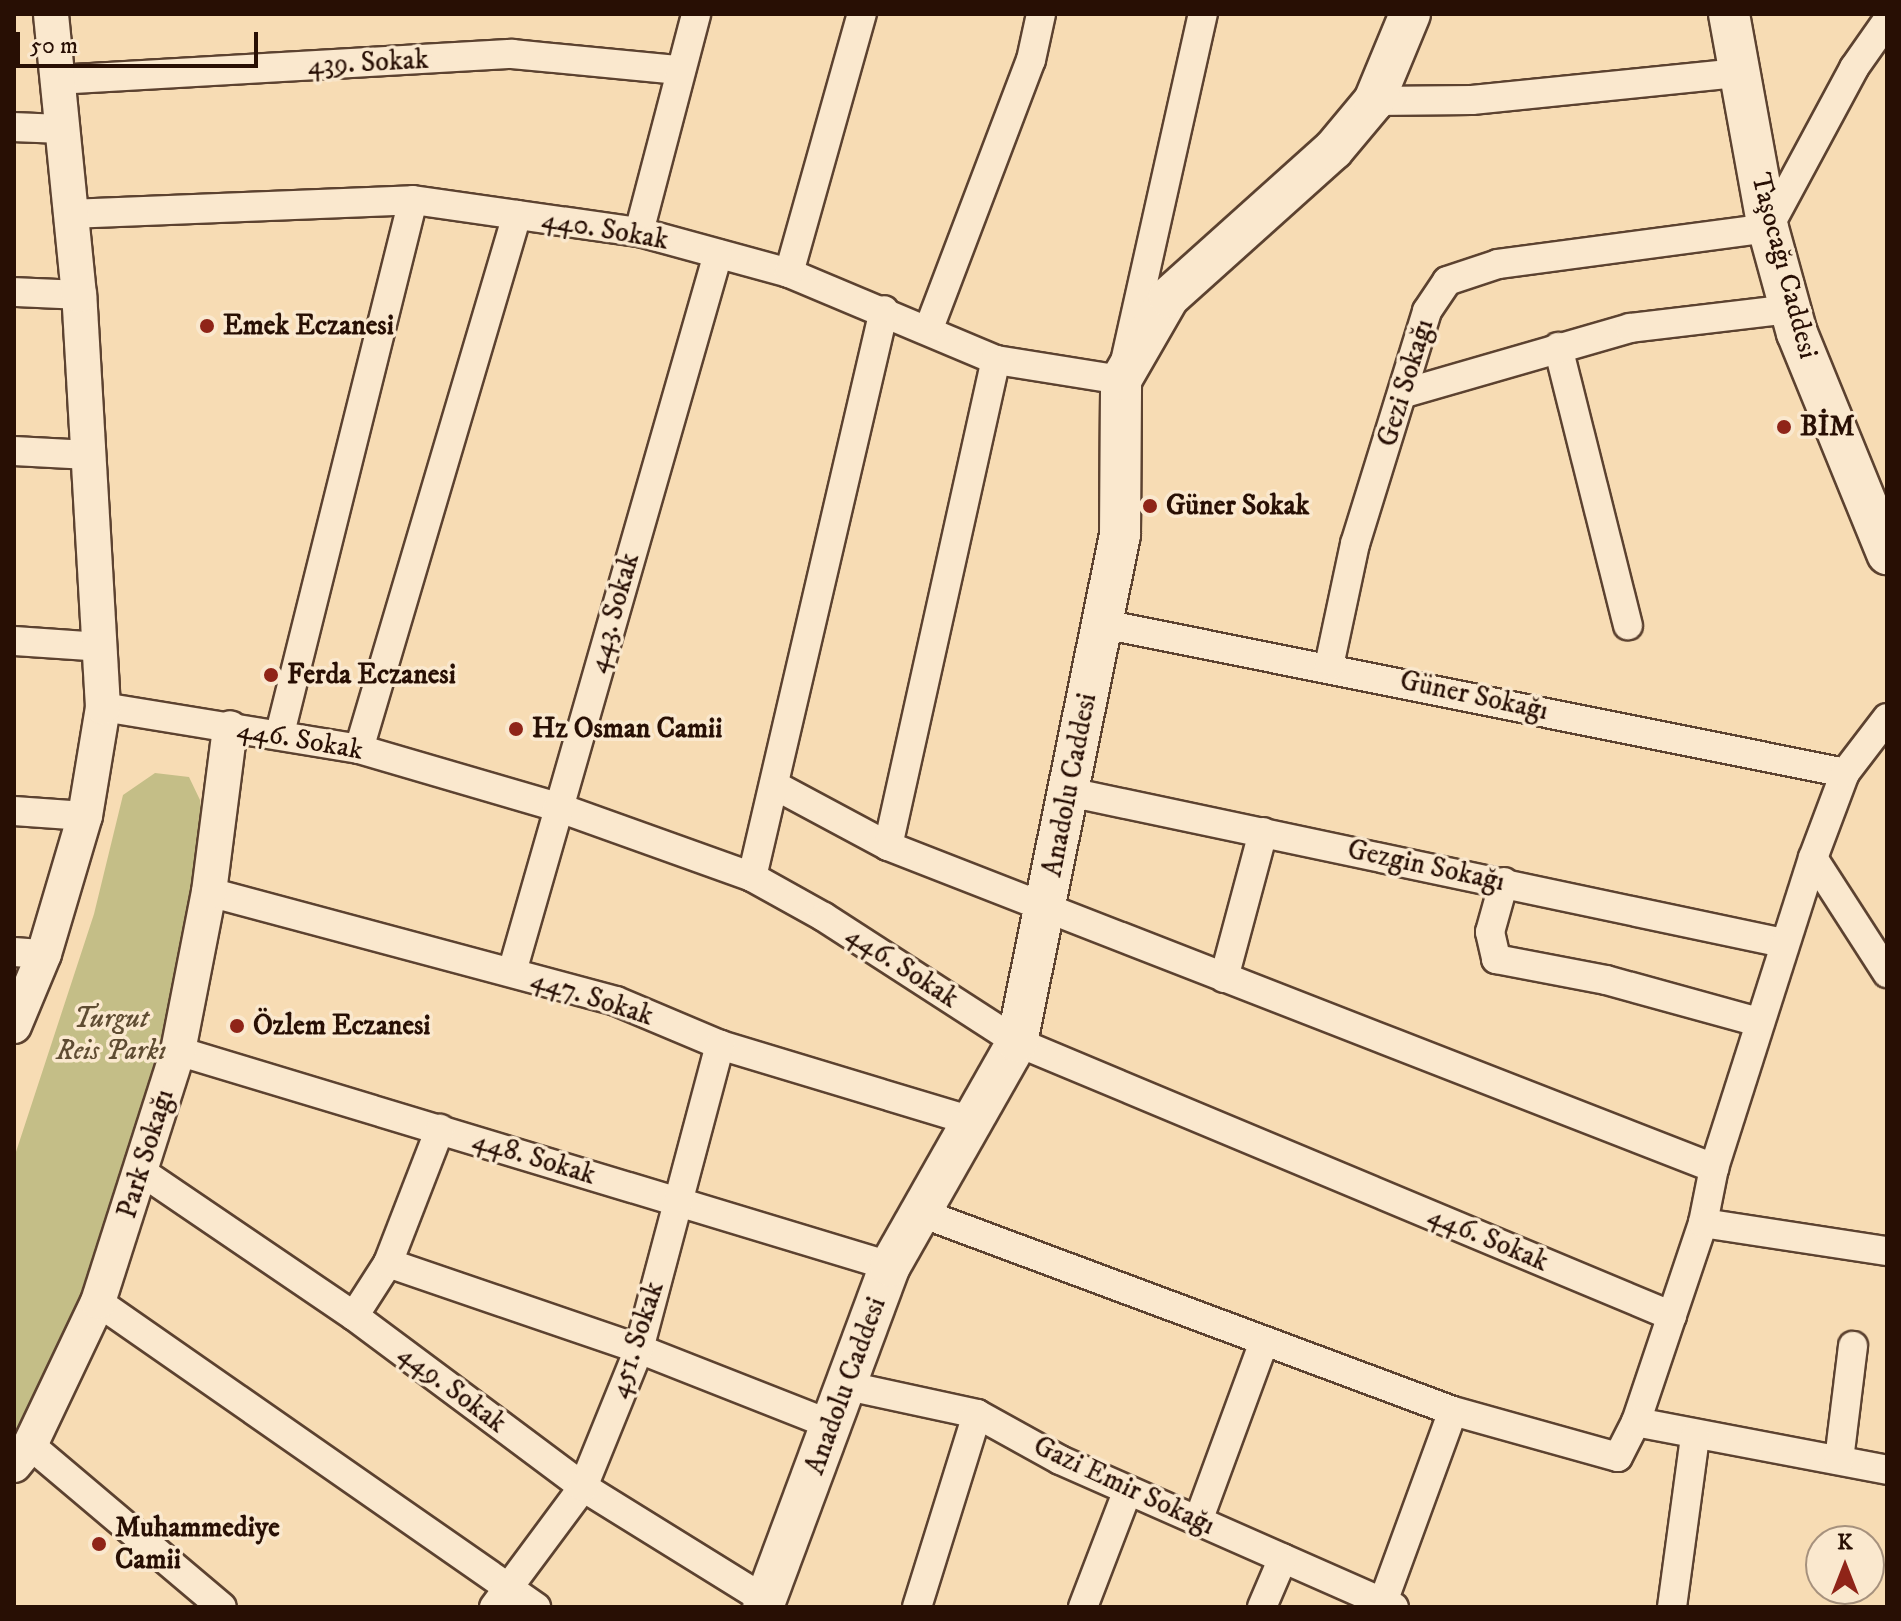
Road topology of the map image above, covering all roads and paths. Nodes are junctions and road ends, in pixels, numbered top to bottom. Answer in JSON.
{"nodes":[{"id":1,"x":51,"y":14,"type":"edge"},
{"id":2,"x":696,"y":14,"type":"edge"},
{"id":3,"x":862,"y":14,"type":"edge"},
{"id":4,"x":1041,"y":14,"type":"edge"},
{"id":5,"x":1203,"y":14,"type":"edge"},
{"id":6,"x":1410,"y":14,"type":"edge"},
{"id":7,"x":1729,"y":14,"type":"edge"},
{"id":8,"x":1887,"y":21,"type":"edge"},
{"id":9,"x":679,"y":70,"type":"junction"},
{"id":10,"x":1739,"y":73,"type":"junction"},
{"id":11,"x":56,"y":80,"type":"junction"},
{"id":12,"x":1374,"y":101,"type":"junction"},
{"id":13,"x":14,"y":127,"type":"edge"},
{"id":14,"x":61,"y":129,"type":"junction"},
{"id":15,"x":413,"y":200,"type":"junction"},
{"id":16,"x":69,"y":214,"type":"junction"},
{"id":17,"x":517,"y":215,"type":"junction"},
{"id":18,"x":1768,"y":228,"type":"junction"},
{"id":19,"x":639,"y":232,"type":"junction"},
{"id":20,"x":718,"y":254,"type":"junction"},
{"id":21,"x":789,"y":273,"type":"junction"},
{"id":22,"x":14,"y":292,"type":"edge"},
{"id":23,"x":79,"y":295,"type":"junction"},
{"id":24,"x":1790,"y":309,"type":"junction"},
{"id":25,"x":884,"y":310,"type":"junction"},
{"id":26,"x":929,"y":328,"type":"junction"},
{"id":27,"x":1558,"y":347,"type":"junction"},
{"id":28,"x":996,"y":360,"type":"junction"},
{"id":29,"x":1121,"y":380,"type":"junction"},
{"id":30,"x":1405,"y":393,"type":"junction"},
{"id":31,"x":14,"y":451,"type":"edge"},
{"id":32,"x":89,"y":455,"type":"junction"},
{"id":33,"x":1887,"y":554,"type":"edge"},
{"id":34,"x":1103,"y":624,"type":"junction"},
{"id":35,"x":1628,"y":625,"type":"dead end"},
{"id":36,"x":14,"y":641,"type":"edge"},
{"id":37,"x":101,"y":647,"type":"junction"},
{"id":38,"x":1329,"y":666,"type":"junction"},
{"id":39,"x":103,"y":707,"type":"junction"},
{"id":40,"x":1887,"y":718,"type":"edge"},
{"id":41,"x":230,"y":728,"type":"junction"},
{"id":42,"x":280,"y":733,"type":"junction"},
{"id":43,"x":359,"y":749,"type":"junction"},
{"id":44,"x":1845,"y":773,"type":"junction"},
{"id":45,"x":776,"y":786,"type":"junction"},
{"id":46,"x":1069,"y":792,"type":"junction"},
{"id":47,"x":557,"y":807,"type":"junction"},
{"id":48,"x":14,"y":811,"type":"edge"},
{"id":49,"x":85,"y":816,"type":"junction"},
{"id":50,"x":1263,"y":832,"type":"junction"},
{"id":51,"x":888,"y":846,"type":"junction"},
{"id":52,"x":1813,"y":858,"type":"junction"},
{"id":53,"x":752,"y":877,"type":"junction"},
{"id":54,"x":1504,"y":882,"type":"junction"},
{"id":55,"x":209,"y":892,"type":"junction"},
{"id":56,"x":1046,"y":907,"type":"junction"},
{"id":57,"x":1783,"y":943,"type":"junction"},
{"id":58,"x":29,"y":953,"type":"edge"},
{"id":59,"x":512,"y":972,"type":"junction"},
{"id":60,"x":1887,"y":973,"type":"edge"},
{"id":61,"x":1224,"y":978,"type":"junction"},
{"id":62,"x":1759,"y":1022,"type":"junction"},
{"id":63,"x":14,"y":1026,"type":"edge"},
{"id":64,"x":1017,"y":1042,"type":"junction"},
{"id":65,"x":720,"y":1045,"type":"junction"},
{"id":66,"x":178,"y":1051,"type":"junction"},
{"id":67,"x":971,"y":1121,"type":"junction"},
{"id":68,"x":440,"y":1129,"type":"junction"},
{"id":69,"x":1714,"y":1168,"type":"junction"},
{"id":70,"x":142,"y":1172,"type":"junction"},
{"id":71,"x":677,"y":1202,"type":"junction"},
{"id":72,"x":924,"y":1214,"type":"junction"},
{"id":73,"x":1703,"y":1223,"type":"junction"},
{"id":74,"x":1887,"y":1251,"type":"edge"},
{"id":75,"x":388,"y":1263,"type":"junction"},
{"id":76,"x":890,"y":1266,"type":"junction"},
{"id":77,"x":98,"y":1302,"type":"junction"},
{"id":78,"x":354,"y":1316,"type":"junction"},
{"id":79,"x":1672,"y":1316,"type":"junction"},
{"id":80,"x":1263,"y":1344,"type":"junction"},
{"id":81,"x":1853,"y":1346,"type":"dead end"},
{"id":82,"x":639,"y":1349,"type":"junction"},
{"id":83,"x":848,"y":1386,"type":"junction"},
{"id":84,"x":1453,"y":1411,"type":"junction"},
{"id":85,"x":977,"y":1414,"type":"junction"},
{"id":86,"x":1636,"y":1422,"type":"junction"},
{"id":87,"x":832,"y":1425,"type":"junction"},
{"id":88,"x":1695,"y":1437,"type":"junction"},
{"id":89,"x":22,"y":1455,"type":"edge"},
{"id":90,"x":1839,"y":1460,"type":"junction"},
{"id":91,"x":1887,"y":1470,"type":"edge"},
{"id":92,"x":583,"y":1487,"type":"junction"},
{"id":93,"x":1128,"y":1490,"type":"junction"},
{"id":94,"x":1198,"y":1521,"type":"junction"},
{"id":95,"x":1283,"y":1558,"type":"junction"},
{"id":96,"x":502,"y":1597,"type":"edge"},
{"id":97,"x":764,"y":1603,"type":"edge"},
{"id":98,"x":1389,"y":1605,"type":"edge"},
{"id":99,"x":222,"y":1607,"type":"edge"},
{"id":100,"x":536,"y":1607,"type":"edge"},
{"id":101,"x":917,"y":1607,"type":"edge"},
{"id":102,"x":1083,"y":1607,"type":"edge"},
{"id":103,"x":1262,"y":1607,"type":"edge"},
{"id":104,"x":1672,"y":1607,"type":"edge"}],
"edges":[{"from":1,"to":11,"type":"street"},
{"from":2,"to":9,"type":"street"},
{"from":3,"to":21,"type":"street"},
{"from":4,"to":26,"type":"street"},
{"from":5,"to":29,"type":"street"},
{"from":6,"to":12,"type":"main road","name":"Anadolu Caddesi"},
{"from":7,"to":10,"type":"main road","name":"Taşocağı Caddesi"},
{"from":8,"to":18,"type":"street"},
{"from":9,"to":11,"type":"street","name":"439. Sokak"},
{"from":9,"to":19,"type":"street"},
{"from":10,"to":12,"type":"street"},
{"from":10,"to":18,"type":"main road","name":"Taşocağı Caddesi"},
{"from":11,"to":14,"type":"street"},
{"from":12,"to":29,"type":"main road","name":"Anadolu Caddesi"},
{"from":13,"to":14,"type":"street"},
{"from":14,"to":16,"type":"street"},
{"from":15,"to":16,"type":"street","name":"440. Sokak"},
{"from":15,"to":17,"type":"street","name":"440. Sokak"},
{"from":15,"to":42,"type":"street"},
{"from":16,"to":23,"type":"street"},
{"from":17,"to":19,"type":"street","name":"440. Sokak"},
{"from":17,"to":43,"type":"street"},
{"from":18,"to":24,"type":"main road","name":"Taşocağı Caddesi"},
{"from":18,"to":30,"type":"street","name":"Gezi Sokağı"},
{"from":19,"to":20,"type":"street","name":"440. Sokak"},
{"from":20,"to":21,"type":"street","name":"440. Sokak"},
{"from":20,"to":47,"type":"street","name":"443. Sokak"},
{"from":21,"to":25,"type":"street","name":"440. Sokak"},
{"from":22,"to":23,"type":"street"},
{"from":23,"to":32,"type":"street"},
{"from":24,"to":27,"type":"street"},
{"from":24,"to":33,"type":"main road","name":"Taşocağı Caddesi"},
{"from":25,"to":26,"type":"street","name":"440. Sokak"},
{"from":25,"to":45,"type":"street"},
{"from":26,"to":28,"type":"street","name":"440. Sokak"},
{"from":27,"to":30,"type":"street"},
{"from":27,"to":35,"type":"street"},
{"from":28,"to":29,"type":"street","name":"440. Sokak"},
{"from":28,"to":51,"type":"street"},
{"from":29,"to":34,"type":"main road","name":"Anadolu Caddesi"},
{"from":30,"to":38,"type":"street","name":"Gezi Sokağı"},
{"from":31,"to":32,"type":"street"},
{"from":32,"to":37,"type":"street"},
{"from":34,"to":38,"type":"street","name":"Güner Sokağı"},
{"from":34,"to":46,"type":"main road","name":"Anadolu Caddesi"},
{"from":36,"to":37,"type":"street"},
{"from":37,"to":39,"type":"street"},
{"from":38,"to":44,"type":"street","name":"Güner Sokağı"},
{"from":39,"to":41,"type":"street","name":"446. Sokak"},
{"from":39,"to":49,"type":"street"},
{"from":40,"to":44,"type":"street"},
{"from":41,"to":42,"type":"street","name":"446. Sokak"},
{"from":41,"to":55,"type":"street","name":"Park Sokağı"},
{"from":42,"to":43,"type":"street","name":"446. Sokak"},
{"from":43,"to":47,"type":"street","name":"446. Sokak"},
{"from":44,"to":52,"type":"street"},
{"from":45,"to":51,"type":"street"},
{"from":45,"to":53,"type":"street"},
{"from":46,"to":50,"type":"street","name":"Gezgin Sokağı"},
{"from":46,"to":56,"type":"main road","name":"Anadolu Caddesi"},
{"from":47,"to":53,"type":"street","name":"446. Sokak"},
{"from":47,"to":59,"type":"street","name":"443. Sokak"},
{"from":48,"to":49,"type":"street"},
{"from":49,"to":58,"type":"street"},
{"from":50,"to":54,"type":"street","name":"Gezgin Sokağı"},
{"from":50,"to":61,"type":"street"},
{"from":51,"to":56,"type":"street"},
{"from":52,"to":57,"type":"street"},
{"from":52,"to":60,"type":"street"},
{"from":53,"to":64,"type":"street","name":"446. Sokak"},
{"from":54,"to":57,"type":"street","name":"Gezgin Sokağı"},
{"from":54,"to":62,"type":"street"},
{"from":55,"to":59,"type":"street","name":"447. Sokak"},
{"from":55,"to":66,"type":"street","name":"Park Sokağı"},
{"from":56,"to":61,"type":"street"},
{"from":56,"to":64,"type":"main road","name":"Anadolu Caddesi"},
{"from":57,"to":62,"type":"street"},
{"from":58,"to":63,"type":"street"},
{"from":59,"to":65,"type":"street","name":"447. Sokak"},
{"from":61,"to":69,"type":"street"},
{"from":62,"to":69,"type":"street"},
{"from":64,"to":67,"type":"main road","name":"Anadolu Caddesi"},
{"from":64,"to":79,"type":"street","name":"446. Sokak"},
{"from":65,"to":67,"type":"street","name":"447. Sokak"},
{"from":65,"to":71,"type":"street","name":"451. Sokak"},
{"from":66,"to":68,"type":"street","name":"448. Sokak"},
{"from":66,"to":70,"type":"street","name":"Park Sokağı"},
{"from":67,"to":72,"type":"main road","name":"Anadolu Caddesi"},
{"from":68,"to":71,"type":"street","name":"448. Sokak"},
{"from":68,"to":75,"type":"street"},
{"from":69,"to":73,"type":"street"},
{"from":70,"to":77,"type":"street","name":"Park Sokağı"},
{"from":70,"to":78,"type":"street","name":"449. Sokak"},
{"from":71,"to":76,"type":"street","name":"448. Sokak"},
{"from":71,"to":82,"type":"street","name":"451. Sokak"},
{"from":72,"to":76,"type":"main road","name":"Anadolu Caddesi"},
{"from":72,"to":80,"type":"street"},
{"from":73,"to":74,"type":"street"},
{"from":73,"to":79,"type":"street"},
{"from":75,"to":78,"type":"street"},
{"from":75,"to":82,"type":"street"},
{"from":76,"to":83,"type":"main road","name":"Anadolu Caddesi"},
{"from":77,"to":89,"type":"street","name":"Park Sokağı"},
{"from":77,"to":96,"type":"street"},
{"from":78,"to":92,"type":"street","name":"449. Sokak"},
{"from":79,"to":86,"type":"street"},
{"from":80,"to":84,"type":"street"},
{"from":80,"to":94,"type":"street"},
{"from":81,"to":90,"type":"street"},
{"from":82,"to":87,"type":"street"},
{"from":82,"to":92,"type":"street","name":"451. Sokak"},
{"from":83,"to":85,"type":"street","name":"Gazi Emir Sokağı"},
{"from":83,"to":87,"type":"main road","name":"Anadolu Caddesi"},
{"from":84,"to":86,"type":"street"},
{"from":84,"to":98,"type":"street"},
{"from":85,"to":93,"type":"street","name":"Gazi Emir Sokağı"},
{"from":85,"to":101,"type":"street"},
{"from":86,"to":88,"type":"street"},
{"from":87,"to":97,"type":"main road","name":"Anadolu Caddesi"},
{"from":88,"to":90,"type":"street"},
{"from":88,"to":104,"type":"street"},
{"from":89,"to":99,"type":"street"},
{"from":90,"to":91,"type":"street"},
{"from":92,"to":96,"type":"street","name":"451. Sokak"},
{"from":92,"to":97,"type":"street","name":"449. Sokak"},
{"from":93,"to":94,"type":"street","name":"Gazi Emir Sokağı"},
{"from":93,"to":102,"type":"street"},
{"from":94,"to":95,"type":"street","name":"Gazi Emir Sokağı"},
{"from":95,"to":98,"type":"street","name":"Gazi Emir Sokağı"},
{"from":95,"to":103,"type":"street"},
{"from":96,"to":100,"type":"street"}]}
